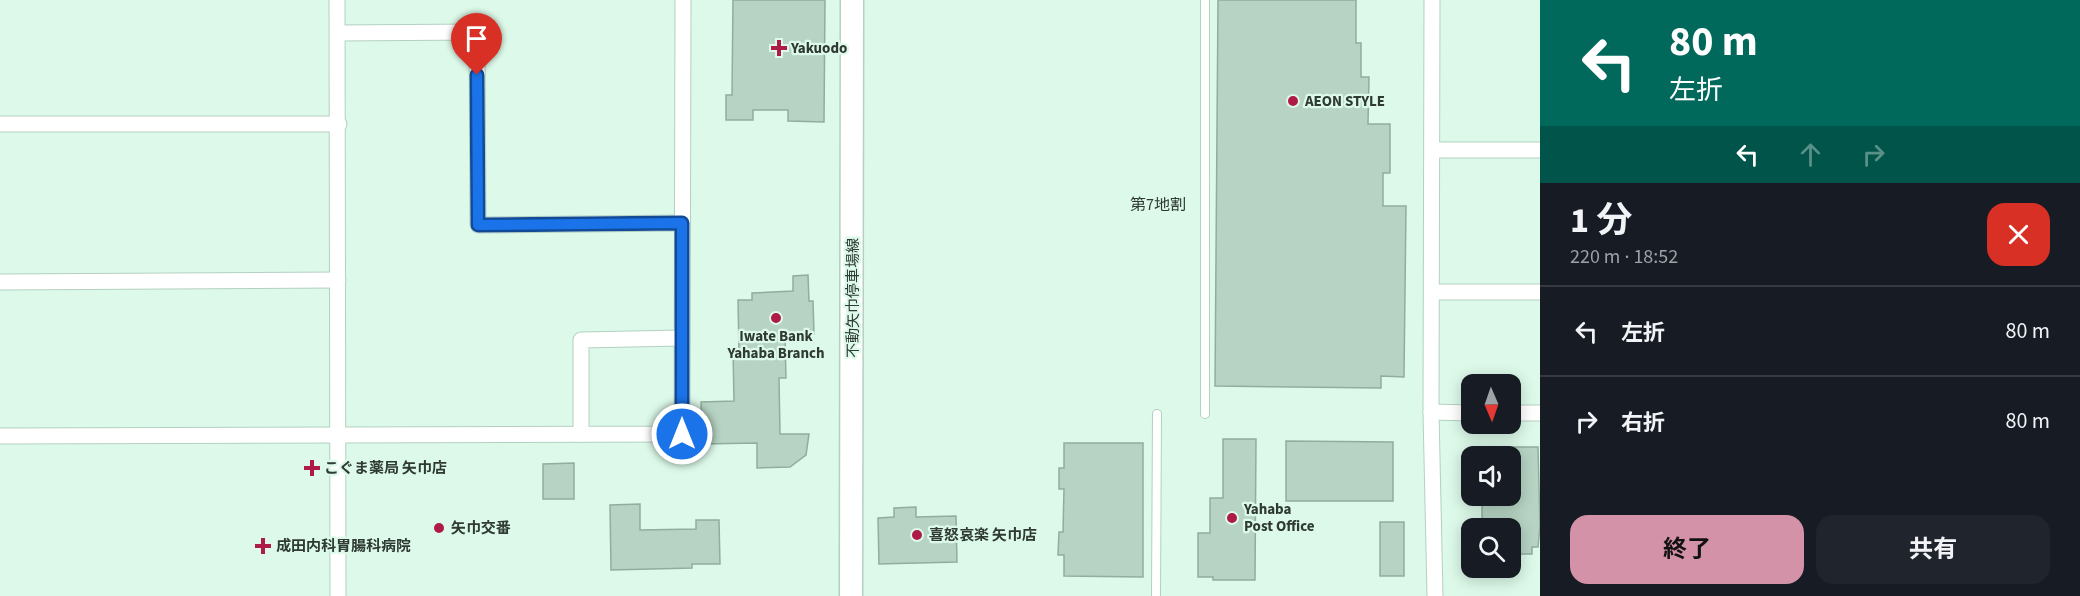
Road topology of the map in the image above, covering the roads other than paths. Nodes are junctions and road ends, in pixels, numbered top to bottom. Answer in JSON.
{"nodes":[{"id":1,"x":338,"y":0,"type":"edge"},
{"id":2,"x":683,"y":0,"type":"edge"},
{"id":3,"x":852,"y":0,"type":"edge"},
{"id":4,"x":1204,"y":0,"type":"edge"},
{"id":5,"x":1432,"y":0,"type":"edge"},
{"id":6,"x":338,"y":33,"type":"junction"},
{"id":7,"x":0,"y":124,"type":"edge"},
{"id":8,"x":339,"y":124,"type":"junction"},
{"id":9,"x":1432,"y":150,"type":"junction"},
{"id":10,"x":1540,"y":150,"type":"edge"},
{"id":11,"x":682,"y":223,"type":"junction"},
{"id":12,"x":338,"y":280,"type":"junction"},
{"id":13,"x":0,"y":282,"type":"edge"},
{"id":14,"x":1432,"y":292,"type":"junction"},
{"id":15,"x":1540,"y":292,"type":"edge"},
{"id":16,"x":682,"y":338,"type":"junction"},
{"id":17,"x":1431,"y":412,"type":"junction"},
{"id":18,"x":1461,"y":413,"type":"edge"},
{"id":19,"x":1521,"y":413,"type":"edge"},
{"id":20,"x":1540,"y":413,"type":"edge"},
{"id":21,"x":1156,"y":414,"type":"dead end"},
{"id":22,"x":1205,"y":414,"type":"dead end"},
{"id":23,"x":337,"y":434,"type":"junction"},
{"id":24,"x":581,"y":434,"type":"junction"},
{"id":25,"x":0,"y":436,"type":"edge"},
{"id":26,"x":338,"y":596,"type":"edge"},
{"id":27,"x":851,"y":596,"type":"edge"},
{"id":28,"x":1156,"y":596,"type":"edge"},
{"id":29,"x":1435,"y":596,"type":"edge"}],
"edges":[{"from":1,"to":6,"type":"street"},
{"from":2,"to":11,"type":"street"},
{"from":3,"to":27,"type":"main road","name":"不動矢巾停車場線"},
{"from":4,"to":22,"type":"lane"},
{"from":5,"to":9,"type":"street"},
{"from":6,"to":8,"type":"street"},
{"from":6,"to":11,"type":"street"},
{"from":7,"to":8,"type":"street"},
{"from":8,"to":12,"type":"street"},
{"from":9,"to":10,"type":"street"},
{"from":9,"to":14,"type":"street"},
{"from":11,"to":16,"type":"street"},
{"from":12,"to":13,"type":"street"},
{"from":12,"to":23,"type":"street"},
{"from":14,"to":15,"type":"street"},
{"from":14,"to":17,"type":"street"},
{"from":16,"to":24,"type":"street"},
{"from":16,"to":24,"type":"street"},
{"from":17,"to":18,"type":"street"},
{"from":17,"to":29,"type":"street"},
{"from":19,"to":20,"type":"street"},
{"from":21,"to":28,"type":"lane"},
{"from":23,"to":24,"type":"street"},
{"from":23,"to":25,"type":"street"},
{"from":23,"to":26,"type":"street"}]}
